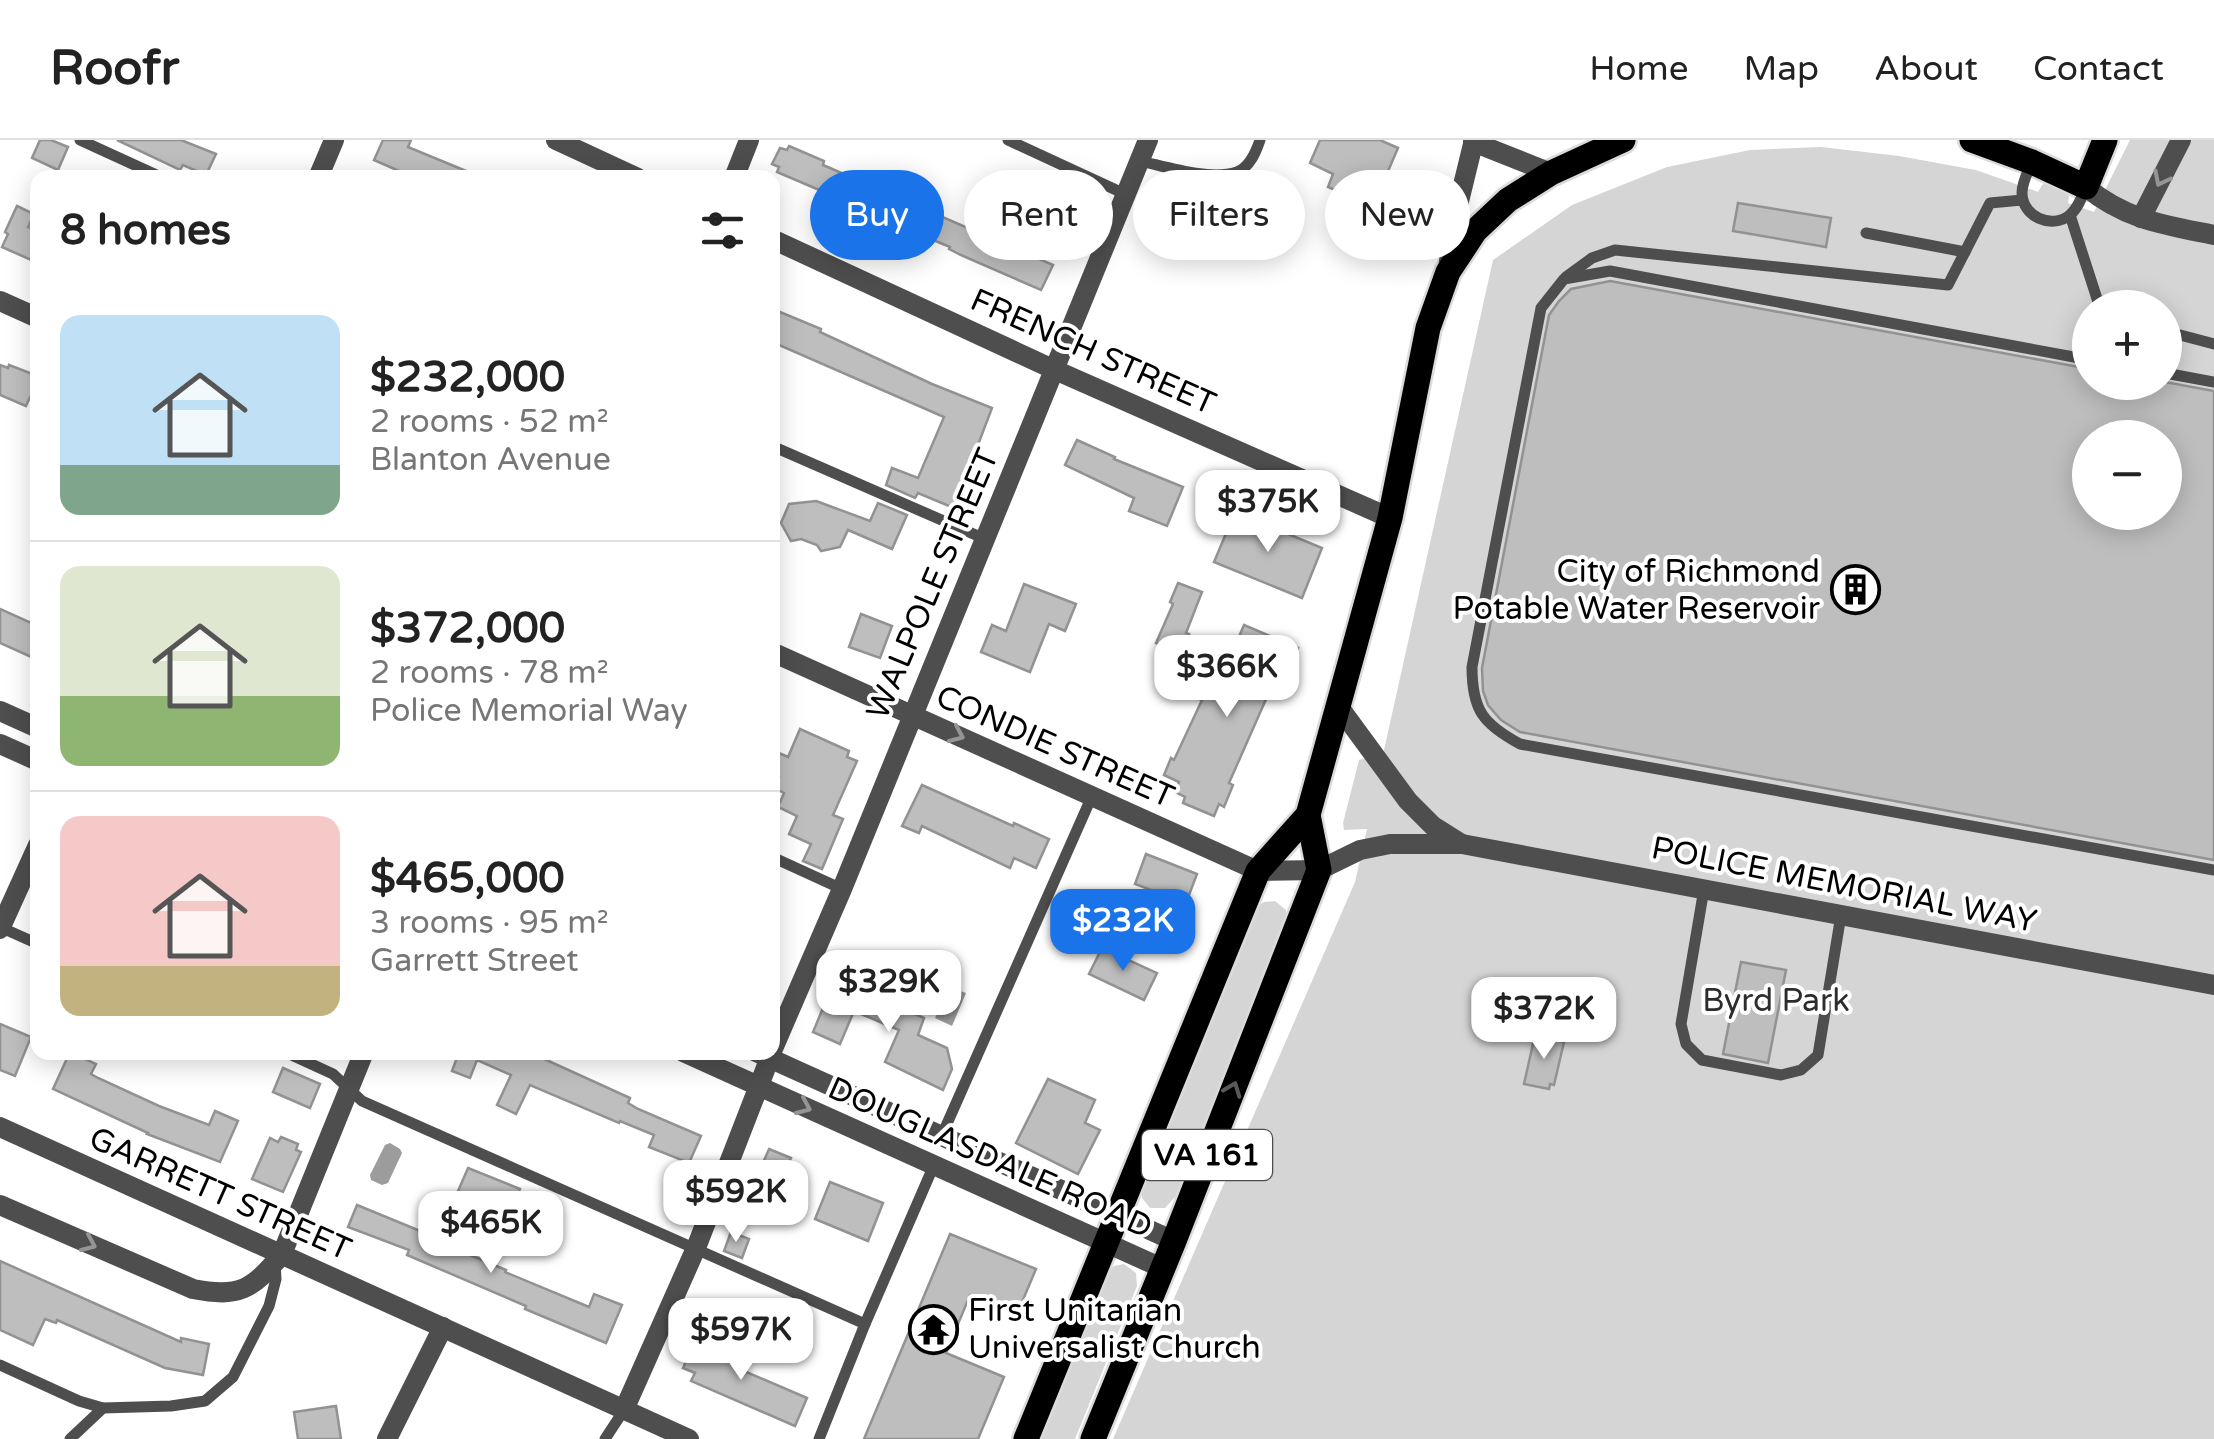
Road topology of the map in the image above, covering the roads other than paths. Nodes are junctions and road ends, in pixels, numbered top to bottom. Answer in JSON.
{"nodes":[{"id":1,"x":80,"y":140,"type":"edge"},
{"id":2,"x":334,"y":140,"type":"edge"},
{"id":3,"x":556,"y":140,"type":"edge"},
{"id":4,"x":750,"y":140,"type":"edge"},
{"id":5,"x":1008,"y":140,"type":"edge"},
{"id":6,"x":1148,"y":140,"type":"edge"},
{"id":7,"x":1260,"y":140,"type":"edge"},
{"id":8,"x":1623,"y":140,"type":"edge"},
{"id":9,"x":1972,"y":140,"type":"edge"},
{"id":10,"x":2105,"y":140,"type":"edge"},
{"id":11,"x":2180,"y":140,"type":"edge"},
{"id":12,"x":1472,"y":141,"type":"edge"},
{"id":13,"x":2038,"y":151,"type":"edge"},
{"id":14,"x":1140,"y":162,"type":"junction"},
{"id":15,"x":146,"y":170,"type":"edge"},
{"id":16,"x":321,"y":170,"type":"edge"},
{"id":17,"x":621,"y":170,"type":"edge"},
{"id":18,"x":737,"y":170,"type":"edge"},
{"id":19,"x":1551,"y":173,"type":"junction"},
{"id":20,"x":2086,"y":187,"type":"junction"},
{"id":21,"x":1127,"y":195,"type":"junction"},
{"id":22,"x":2022,"y":200,"type":"junction"},
{"id":23,"x":2070,"y":215,"type":"junction"},
{"id":24,"x":2141,"y":218,"type":"junction"},
{"id":25,"x":1866,"y":233,"type":"dead end"},
{"id":26,"x":2214,"y":235,"type":"edge"},
{"id":27,"x":780,"y":243,"type":"edge"},
{"id":28,"x":1965,"y":252,"type":"junction"},
{"id":29,"x":1448,"y":272,"type":"junction"},
{"id":30,"x":1564,"y":279,"type":"junction"},
{"id":31,"x":2094,"y":290,"type":"edge"},
{"id":32,"x":0,"y":301,"type":"edge"},
{"id":33,"x":30,"y":314,"type":"edge"},
{"id":34,"x":2182,"y":336,"type":"edge"},
{"id":35,"x":2214,"y":344,"type":"edge"},
{"id":36,"x":2072,"y":357,"type":"edge"},
{"id":37,"x":1055,"y":370,"type":"junction"},
{"id":38,"x":2182,"y":377,"type":"edge"},
{"id":39,"x":2214,"y":382,"type":"edge"},
{"id":40,"x":780,"y":450,"type":"edge"},
{"id":41,"x":1390,"y":518,"type":"junction"},
{"id":42,"x":984,"y":539,"type":"junction"},
{"id":43,"x":780,"y":656,"type":"edge"},
{"id":44,"x":1339,"y":707,"type":"junction"},
{"id":45,"x":0,"y":711,"type":"edge"},
{"id":46,"x":912,"y":714,"type":"junction"},
{"id":47,"x":30,"y":724,"type":"edge"},
{"id":48,"x":0,"y":744,"type":"edge"},
{"id":49,"x":30,"y":757,"type":"edge"},
{"id":50,"x":1092,"y":796,"type":"junction"},
{"id":51,"x":1308,"y":815,"type":"junction"},
{"id":52,"x":1462,"y":844,"type":"junction"},
{"id":53,"x":780,"y":861,"type":"edge"},
{"id":54,"x":30,"y":862,"type":"edge"},
{"id":55,"x":1319,"y":870,"type":"junction"},
{"id":56,"x":2214,"y":870,"type":"edge"},
{"id":57,"x":1258,"y":871,"type":"junction"},
{"id":58,"x":842,"y":889,"type":"junction"},
{"id":59,"x":1704,"y":889,"type":"junction"},
{"id":60,"x":1841,"y":915,"type":"junction"},
{"id":61,"x":0,"y":928,"type":"edge"},
{"id":62,"x":30,"y":941,"type":"edge"},
{"id":63,"x":2214,"y":985,"type":"edge"},
{"id":64,"x":780,"y":1025,"type":"edge"},
{"id":65,"x":302,"y":1060,"type":"edge"},
{"id":66,"x":361,"y":1060,"type":"edge"},
{"id":67,"x":701,"y":1060,"type":"edge"},
{"id":68,"x":765,"y":1060,"type":"edge"},
{"id":69,"x":780,"y":1060,"type":"edge"},
{"id":70,"x":758,"y":1086,"type":"junction"},
{"id":71,"x":349,"y":1088,"type":"junction"},
{"id":72,"x":0,"y":1127,"type":"edge"},
{"id":73,"x":942,"y":1135,"type":"junction"},
{"id":74,"x":934,"y":1166,"type":"junction"},
{"id":75,"x":0,"y":1205,"type":"edge"},
{"id":76,"x":1118,"y":1216,"type":"junction"},
{"id":77,"x":1174,"y":1242,"type":"junction"},
{"id":78,"x":1107,"y":1244,"type":"junction"},
{"id":79,"x":696,"y":1248,"type":"junction"},
{"id":80,"x":279,"y":1258,"type":"junction"},
{"id":81,"x":1162,"y":1268,"type":"junction"},
{"id":82,"x":865,"y":1324,"type":"junction"},
{"id":83,"x":442,"y":1327,"type":"junction"},
{"id":84,"x":0,"y":1365,"type":"edge"},
{"id":85,"x":102,"y":1408,"type":"junction"},
{"id":86,"x":624,"y":1410,"type":"junction"},
{"id":87,"x":70,"y":1439,"type":"edge"},
{"id":88,"x":388,"y":1439,"type":"edge"},
{"id":89,"x":605,"y":1439,"type":"edge"},
{"id":90,"x":689,"y":1439,"type":"edge"},
{"id":91,"x":818,"y":1439,"type":"edge"},
{"id":92,"x":1026,"y":1439,"type":"edge"},
{"id":93,"x":1093,"y":1439,"type":"edge"}],
"edges":[{"from":1,"to":15,"type":"lane"},
{"from":2,"to":16,"type":"street"},
{"from":3,"to":17,"type":"street"},
{"from":4,"to":18,"type":"street"},
{"from":5,"to":21,"type":"lane"},
{"from":6,"to":14,"type":"street","name":"WALPOLE STREET"},
{"from":7,"to":14,"type":"lane"},
{"from":8,"to":19,"type":"main road","number":"VA 161"},
{"from":9,"to":13,"type":"main road"},
{"from":10,"to":20,"type":"main road"},
{"from":11,"to":24,"type":"street","one_way":true},
{"from":12,"to":19,"type":"street"},
{"from":12,"to":29,"type":"street"},
{"from":13,"to":20,"type":"main road"},
{"from":13,"to":22,"type":"lane"},
{"from":14,"to":21,"type":"street","name":"WALPOLE STREET"},
{"from":19,"to":29,"type":"main road","number":"VA 161"},
{"from":20,"to":23,"type":"lane"},
{"from":20,"to":24,"type":"street"},
{"from":21,"to":37,"type":"street","name":"WALPOLE STREET"},
{"from":22,"to":23,"type":"lane"},
{"from":22,"to":28,"type":"lane"},
{"from":23,"to":31,"type":"lane"},
{"from":24,"to":26,"type":"street"},
{"from":25,"to":28,"type":"lane"},
{"from":27,"to":37,"type":"street","name":"FRENCH STREET"},
{"from":28,"to":30,"type":"lane"},
{"from":29,"to":41,"type":"main road","number":"VA 161"},
{"from":30,"to":36,"type":"lane"},
{"from":30,"to":56,"type":"lane"},
{"from":32,"to":33,"type":"street"},
{"from":34,"to":35,"type":"lane"},
{"from":37,"to":41,"type":"street","name":"FRENCH STREET"},
{"from":37,"to":42,"type":"street","name":"WALPOLE STREET"},
{"from":38,"to":39,"type":"lane"},
{"from":40,"to":42,"type":"lane"},
{"from":41,"to":44,"type":"main road","number":"VA 161"},
{"from":42,"to":46,"type":"street","name":"WALPOLE STREET"},
{"from":43,"to":46,"type":"street","name":"CONDIE STREET"},
{"from":44,"to":51,"type":"main road","number":"VA 161"},
{"from":44,"to":52,"type":"street","name":"POLICE MEMORIAL WAY"},
{"from":45,"to":47,"type":"street"},
{"from":46,"to":50,"type":"street","name":"CONDIE STREET","one_way":true},
{"from":46,"to":58,"type":"street","name":"WALPOLE STREET"},
{"from":48,"to":49,"type":"street"},
{"from":50,"to":57,"type":"street","name":"CONDIE STREET"},
{"from":50,"to":73,"type":"lane"},
{"from":51,"to":55,"type":"main road","number":"VA 161"},
{"from":51,"to":57,"type":"main road","number":"VA 161"},
{"from":52,"to":55,"type":"street","name":"POLICE MEMORIAL WAY"},
{"from":52,"to":59,"type":"street","name":"POLICE MEMORIAL WAY"},
{"from":53,"to":58,"type":"lane"},
{"from":54,"to":61,"type":"street"},
{"from":55,"to":57,"type":"street","name":"CONDIE STREET"},
{"from":77,"to":55,"type":"main road","number":"VA 161","one_way":true},
{"from":57,"to":76,"type":"main road","number":"VA 161"},
{"from":58,"to":64,"type":"street","name":"WALPOLE STREET"},
{"from":59,"to":60,"type":"street","name":"POLICE MEMORIAL WAY"},
{"from":59,"to":60,"type":"lane"},
{"from":60,"to":63,"type":"street","name":"POLICE MEMORIAL WAY"},
{"from":61,"to":62,"type":"lane"},
{"from":65,"to":71,"type":"lane"},
{"from":66,"to":71,"type":"street"},
{"from":67,"to":70,"type":"street","name":"DOUGLASDALE ROAD"},
{"from":68,"to":70,"type":"street","name":"WALPOLE STREET"},
{"from":69,"to":73,"type":"street","name":"DOUGLASDALE ROAD"},
{"from":70,"to":74,"type":"street","name":"DOUGLASDALE ROAD","one_way":true},
{"from":70,"to":79,"type":"street","name":"WALPOLE STREET"},
{"from":71,"to":79,"type":"lane"},
{"from":71,"to":80,"type":"street"},
{"from":72,"to":80,"type":"street","name":"GARRETT STREET"},
{"from":73,"to":76,"type":"street","name":"DOUGLASDALE ROAD"},
{"from":74,"to":78,"type":"street","name":"DOUGLASDALE ROAD"},
{"from":74,"to":82,"type":"lane"},
{"from":75,"to":80,"type":"street","one_way":true},
{"from":76,"to":77,"type":"street","name":"DOUGLASDALE ROAD"},
{"from":76,"to":78,"type":"main road","number":"VA 161"},
{"from":77,"to":81,"type":"main road","number":"VA 161"},
{"from":78,"to":81,"type":"street","name":"DOUGLASDALE ROAD"},
{"from":78,"to":92,"type":"main road","number":"VA 161"},
{"from":79,"to":82,"type":"lane"},
{"from":79,"to":86,"type":"street","name":"WALPOLE STREET"},
{"from":80,"to":83,"type":"street","name":"GARRETT STREET"},
{"from":80,"to":85,"type":"lane"},
{"from":81,"to":93,"type":"main road","number":"VA 161"},
{"from":82,"to":91,"type":"lane"},
{"from":83,"to":86,"type":"street","name":"GARRETT STREET"},
{"from":83,"to":88,"type":"street"},
{"from":84,"to":85,"type":"lane"},
{"from":85,"to":87,"type":"lane"},
{"from":86,"to":89,"type":"lane"},
{"from":86,"to":90,"type":"street","name":"GARRETT STREET"}]}
